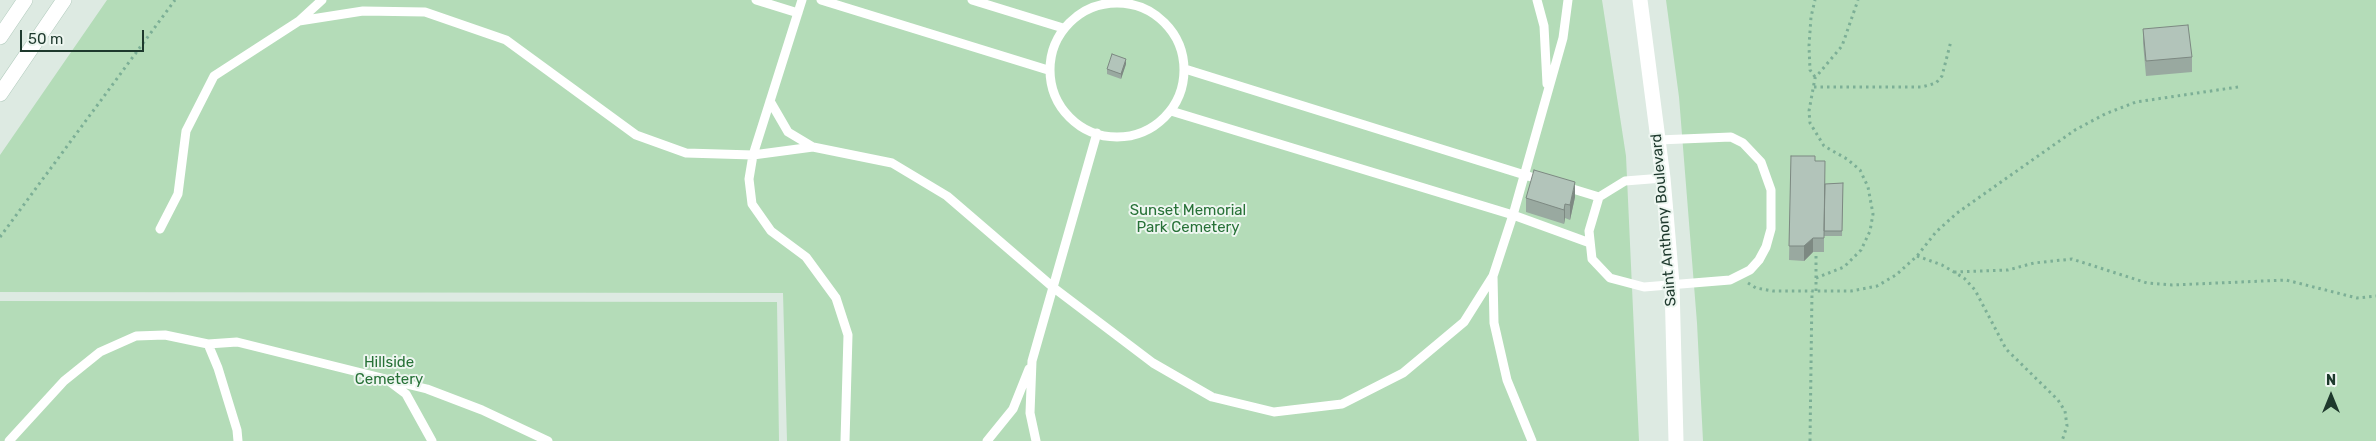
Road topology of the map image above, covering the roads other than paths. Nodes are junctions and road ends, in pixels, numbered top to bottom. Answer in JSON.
{"nodes":[{"id":1,"x":25,"y":0,"type":"edge"},
{"id":2,"x":64,"y":0,"type":"edge"},
{"id":3,"x":322,"y":0,"type":"edge"},
{"id":4,"x":756,"y":0,"type":"edge"},
{"id":5,"x":802,"y":0,"type":"edge"},
{"id":6,"x":821,"y":0,"type":"edge"},
{"id":7,"x":972,"y":0,"type":"edge"},
{"id":8,"x":1538,"y":0,"type":"edge"},
{"id":9,"x":1568,"y":0,"type":"edge"},
{"id":10,"x":1640,"y":0,"type":"edge"},
{"id":11,"x":1135,"y":2,"type":"edge"},
{"id":12,"x":798,"y":13,"type":"junction"},
{"id":13,"x":299,"y":21,"type":"junction"},
{"id":14,"x":1062,"y":28,"type":"junction"},
{"id":15,"x":0,"y":37,"type":"edge"},
{"id":16,"x":1185,"y":69,"type":"junction"},
{"id":17,"x":1048,"y":70,"type":"junction"},
{"id":18,"x":1548,"y":92,"type":"junction"},
{"id":19,"x":0,"y":94,"type":"edge"},
{"id":20,"x":770,"y":101,"type":"junction"},
{"id":21,"x":1171,"y":111,"type":"junction"},
{"id":22,"x":1097,"y":134,"type":"junction"},
{"id":23,"x":1658,"y":140,"type":"junction"},
{"id":24,"x":813,"y":148,"type":"junction"},
{"id":25,"x":753,"y":155,"type":"junction"},
{"id":26,"x":1524,"y":175,"type":"junction"},
{"id":27,"x":1663,"y":178,"type":"junction"},
{"id":28,"x":1599,"y":196,"type":"junction"},
{"id":29,"x":1513,"y":215,"type":"junction"},
{"id":30,"x":160,"y":229,"type":"dead end"},
{"id":31,"x":1590,"y":243,"type":"junction"},
{"id":32,"x":1492,"y":276,"type":"junction"},
{"id":33,"x":1672,"y":284,"type":"junction"},
{"id":34,"x":1054,"y":288,"type":"junction"},
{"id":35,"x":208,"y":344,"type":"junction"},
{"id":36,"x":1032,"y":361,"type":"junction"},
{"id":37,"x":386,"y":379,"type":"junction"},
{"id":38,"x":846,"y":423,"type":"junction"},
{"id":39,"x":9,"y":441,"type":"edge"},
{"id":40,"x":238,"y":441,"type":"edge"},
{"id":41,"x":432,"y":441,"type":"edge"},
{"id":42,"x":548,"y":441,"type":"edge"},
{"id":43,"x":846,"y":441,"type":"edge"},
{"id":44,"x":854,"y":441,"type":"edge"},
{"id":45,"x":987,"y":441,"type":"edge"},
{"id":46,"x":1036,"y":441,"type":"edge"},
{"id":47,"x":1532,"y":441,"type":"edge"},
{"id":48,"x":1676,"y":441,"type":"edge"}],
"edges":[{"from":1,"to":15,"type":"street"},
{"from":2,"to":19,"type":"street"},
{"from":3,"to":13,"type":"lane"},
{"from":4,"to":12,"type":"lane"},
{"from":5,"to":12,"type":"lane"},
{"from":6,"to":17,"type":"lane"},
{"from":7,"to":14,"type":"lane"},
{"from":8,"to":18,"type":"lane"},
{"from":9,"to":18,"type":"lane"},
{"from":10,"to":23,"type":"street","name":"Saint Anthony Boulevard"},
{"from":11,"to":14,"type":"lane"},
{"from":11,"to":16,"type":"lane"},
{"from":12,"to":20,"type":"lane"},
{"from":13,"to":25,"type":"lane"},
{"from":13,"to":30,"type":"lane"},
{"from":14,"to":17,"type":"lane"},
{"from":16,"to":21,"type":"lane"},
{"from":16,"to":26,"type":"lane"},
{"from":17,"to":22,"type":"lane"},
{"from":18,"to":26,"type":"lane"},
{"from":20,"to":24,"type":"lane"},
{"from":20,"to":25,"type":"lane"},
{"from":21,"to":22,"type":"lane"},
{"from":21,"to":29,"type":"lane"},
{"from":22,"to":34,"type":"lane"},
{"from":23,"to":27,"type":"street","name":"Saint Anthony Boulevard"},
{"from":23,"to":33,"type":"lane"},
{"from":24,"to":25,"type":"lane"},
{"from":24,"to":34,"type":"lane"},
{"from":25,"to":38,"type":"lane"},
{"from":26,"to":28,"type":"lane"},
{"from":26,"to":29,"type":"lane"},
{"from":27,"to":28,"type":"lane"},
{"from":27,"to":33,"type":"street","name":"Saint Anthony Boulevard"},
{"from":28,"to":31,"type":"lane"},
{"from":29,"to":31,"type":"lane"},
{"from":29,"to":32,"type":"lane"},
{"from":31,"to":33,"type":"lane"},
{"from":32,"to":34,"type":"lane"},
{"from":32,"to":47,"type":"lane"},
{"from":33,"to":48,"type":"street","name":"Saint Anthony Boulevard"},
{"from":34,"to":36,"type":"lane"},
{"from":35,"to":37,"type":"lane"},
{"from":35,"to":39,"type":"lane"},
{"from":35,"to":40,"type":"lane"},
{"from":36,"to":45,"type":"lane"},
{"from":36,"to":46,"type":"lane"},
{"from":37,"to":41,"type":"lane"},
{"from":37,"to":42,"type":"lane"},
{"from":38,"to":43,"type":"lane"},
{"from":38,"to":44,"type":"lane"}]}
